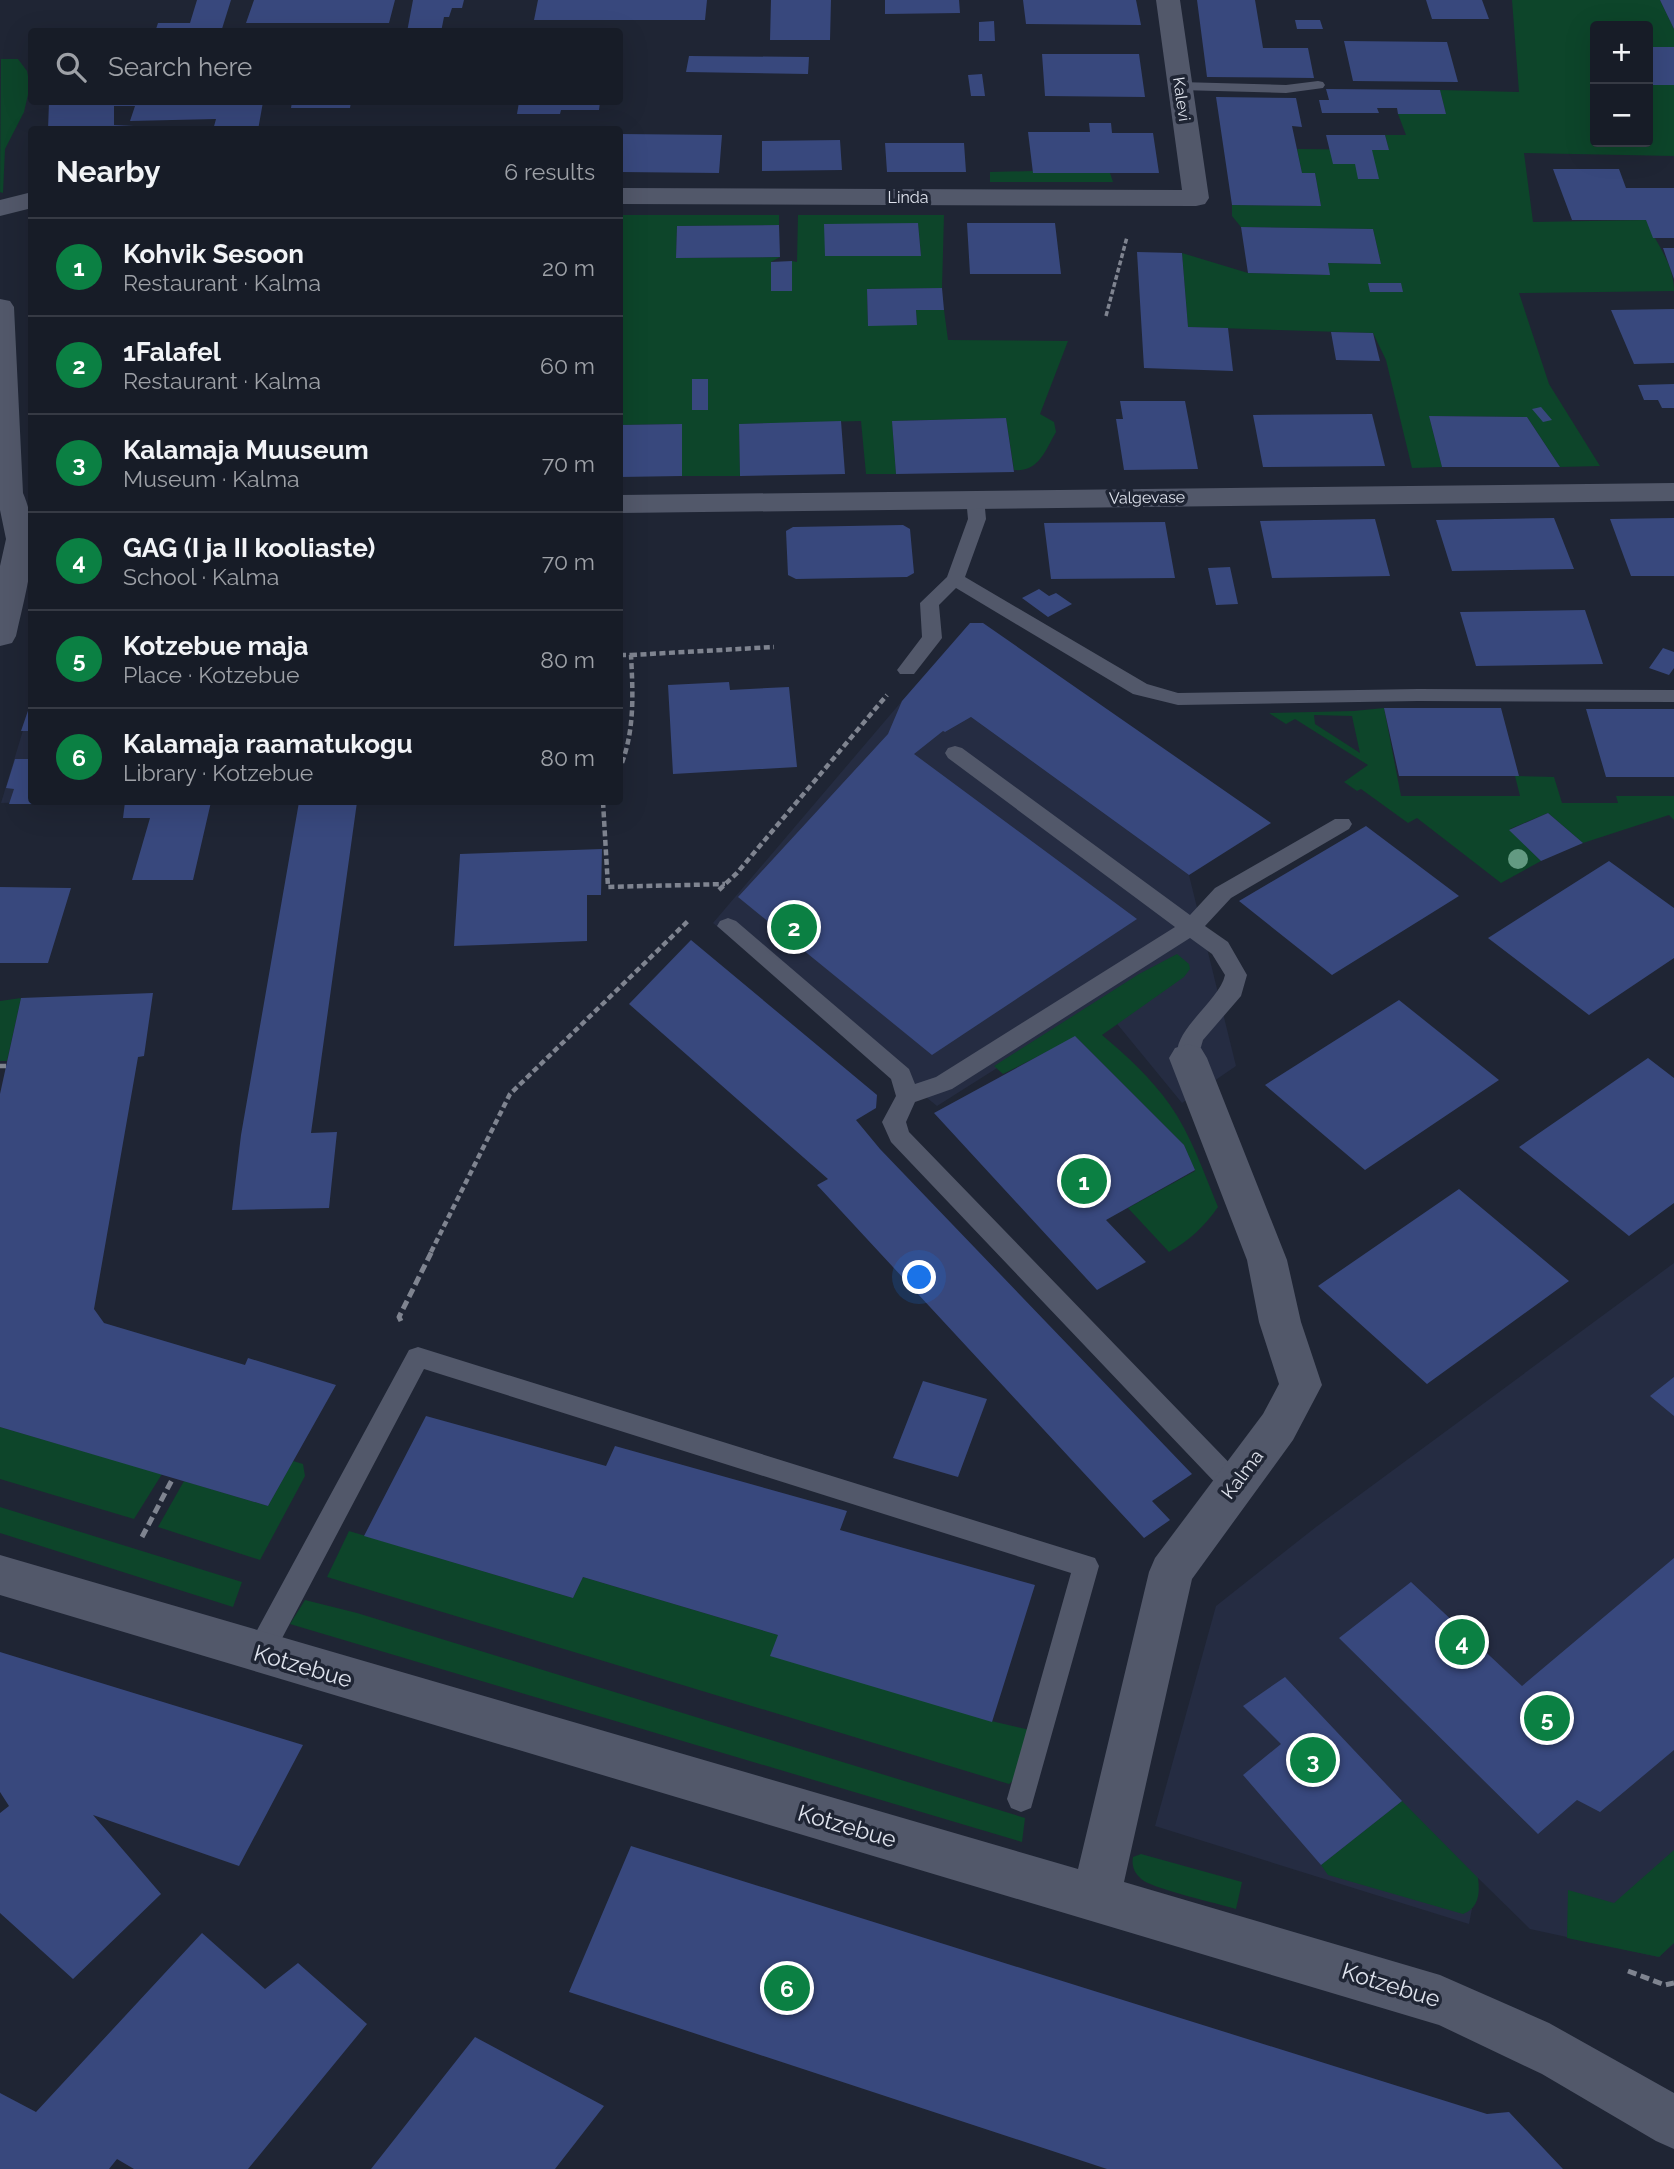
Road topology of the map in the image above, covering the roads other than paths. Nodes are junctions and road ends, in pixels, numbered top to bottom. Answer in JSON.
{"nodes":[{"id":1,"x":1168,"y":0,"type":"edge"},
{"id":2,"x":1318,"y":85,"type":"dead end"},
{"id":3,"x":1180,"y":86,"type":"junction"},
{"id":4,"x":623,"y":196,"type":"edge"},
{"id":5,"x":1196,"y":198,"type":"joint"},
{"id":6,"x":28,"y":201,"type":"edge"},
{"id":7,"x":0,"y":208,"type":"edge"},
{"id":8,"x":0,"y":307,"type":"edge"},
{"id":9,"x":0,"y":318,"type":"edge"},
{"id":10,"x":1674,"y":492,"type":"edge"},
{"id":11,"x":975,"y":498,"type":"junction"},
{"id":12,"x":623,"y":505,"type":"edge"},
{"id":13,"x":17,"y":516,"type":"edge"},
{"id":14,"x":955,"y":579,"type":"junction"},
{"id":15,"x":0,"y":636,"type":"edge"},
{"id":16,"x":907,"y":670,"type":"road end"},
{"id":17,"x":1674,"y":696,"type":"edge"},
{"id":18,"x":955,"y":753,"type":"dead end"},
{"id":19,"x":1342,"y":824,"type":"dead end"},
{"id":20,"x":727,"y":926,"type":"dead end"},
{"id":21,"x":1191,"y":927,"type":"junction"},
{"id":22,"x":1188,"y":1058,"type":"joint"},
{"id":23,"x":907,"y":1096,"type":"junction"},
{"id":24,"x":1233,"y":1484,"type":"junction"},
{"id":25,"x":0,"y":1575,"type":"edge"},
{"id":26,"x":259,"y":1654,"type":"junction"},
{"id":27,"x":1021,"y":1799,"type":"dead end"},
{"id":28,"x":1096,"y":1897,"type":"junction"},
{"id":29,"x":1669,"y":2116,"type":"edge"}],
"edges":[{"from":1,"to":3,"type":"street","name":"Kalevi"},
{"from":2,"to":3,"type":"lane"},
{"from":3,"to":5,"type":"street","name":"Kalevi"},
{"from":4,"to":5,"type":"street","name":"Linda"},
{"from":6,"to":7,"type":"street"},
{"from":8,"to":9,"type":"street"},
{"from":9,"to":13,"type":"street"},
{"from":10,"to":11,"type":"street","name":"Valgevase"},
{"from":11,"to":12,"type":"street","name":"Valgevase"},
{"from":11,"to":14,"type":"lane"},
{"from":13,"to":15,"type":"street"},
{"from":14,"to":16,"type":"lane"},
{"from":14,"to":17,"type":"lane"},
{"from":18,"to":21,"type":"lane"},
{"from":19,"to":21,"type":"lane"},
{"from":20,"to":23,"type":"lane"},
{"from":21,"to":22,"type":"lane"},
{"from":21,"to":23,"type":"lane"},
{"from":22,"to":24,"type":"street","name":"Kalma"},
{"from":23,"to":24,"type":"lane"},
{"from":24,"to":28,"type":"street","name":"Kalma"},
{"from":25,"to":26,"type":"street","name":"Kotzebue"},
{"from":26,"to":27,"type":"lane"},
{"from":26,"to":28,"type":"street","name":"Kotzebue"},
{"from":28,"to":29,"type":"street","name":"Kotzebue"}]}
